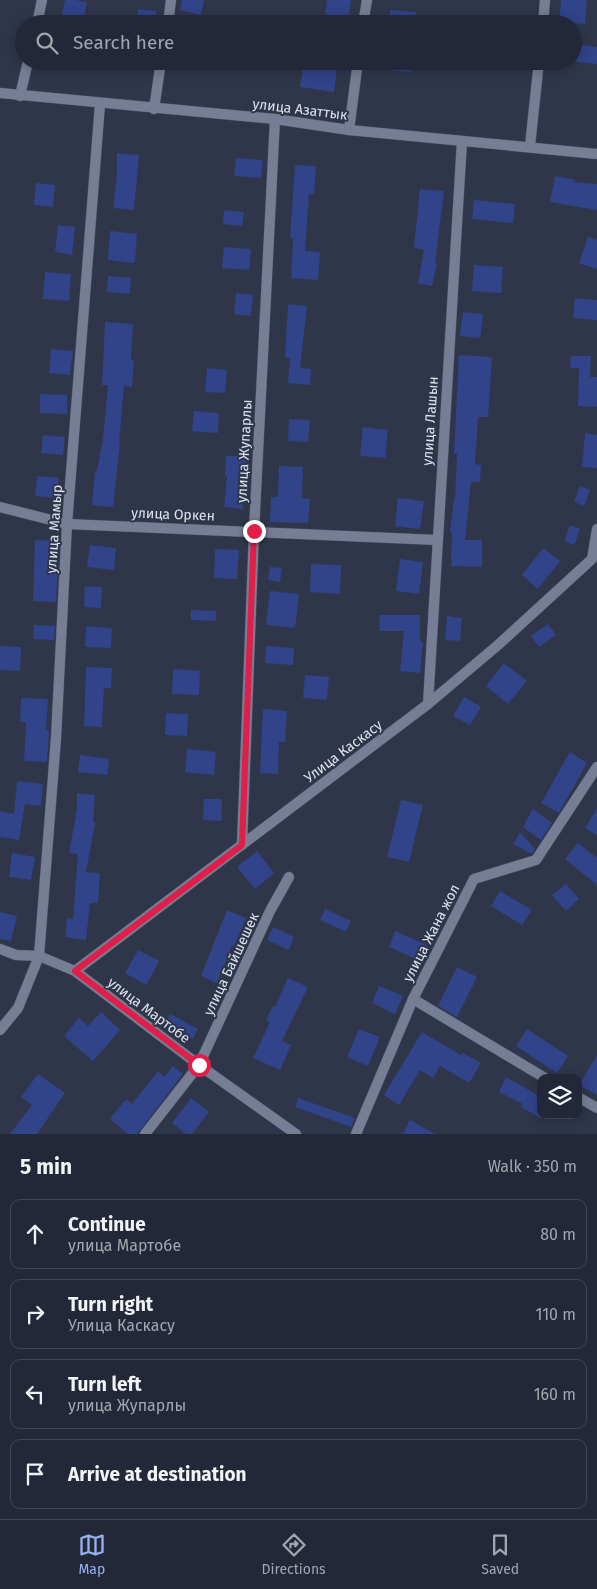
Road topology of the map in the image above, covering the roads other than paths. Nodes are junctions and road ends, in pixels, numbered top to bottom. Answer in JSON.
{"nodes":[{"id":1,"x":42,"y":0,"type":"edge"},
{"id":2,"x":172,"y":0,"type":"edge"},
{"id":3,"x":367,"y":0,"type":"edge"},
{"id":4,"x":545,"y":0,"type":"edge"},
{"id":5,"x":39,"y":15,"type":"edge"},
{"id":6,"x":170,"y":15,"type":"edge"},
{"id":7,"x":364,"y":15,"type":"edge"},
{"id":8,"x":544,"y":15,"type":"edge"},
{"id":9,"x":26,"y":70,"type":"edge"},
{"id":10,"x":160,"y":70,"type":"edge"},
{"id":11,"x":357,"y":70,"type":"edge"},
{"id":12,"x":538,"y":70,"type":"edge"},
{"id":13,"x":0,"y":93,"type":"edge"},
{"id":14,"x":20,"y":96,"type":"junction"},
{"id":15,"x":100,"y":104,"type":"junction"},
{"id":16,"x":154,"y":109,"type":"junction"},
{"id":17,"x":276,"y":119,"type":"junction"},
{"id":18,"x":349,"y":130,"type":"junction"},
{"id":19,"x":462,"y":141,"type":"junction"},
{"id":20,"x":530,"y":146,"type":"junction"},
{"id":21,"x":597,"y":154,"type":"edge"},
{"id":22,"x":0,"y":507,"type":"edge"},
{"id":23,"x":67,"y":524,"type":"junction"},
{"id":24,"x":597,"y":529,"type":"edge"},
{"id":25,"x":254,"y":531,"type":"junction"},
{"id":26,"x":437,"y":540,"type":"junction"},
{"id":27,"x":428,"y":704,"type":"junction"},
{"id":28,"x":597,"y":767,"type":"edge"},
{"id":29,"x":242,"y":845,"type":"junction"},
{"id":30,"x":289,"y":877,"type":"dead end"},
{"id":31,"x":0,"y":949,"type":"edge"},
{"id":32,"x":39,"y":956,"type":"junction"},
{"id":33,"x":75,"y":971,"type":"junction"},
{"id":34,"x":412,"y":999,"type":"junction"},
{"id":35,"x":4,"y":1023,"type":"edge"},
{"id":36,"x":0,"y":1030,"type":"edge"},
{"id":37,"x":199,"y":1065,"type":"junction"},
{"id":38,"x":539,"y":1074,"type":"edge"},
{"id":39,"x":582,"y":1099,"type":"edge"},
{"id":40,"x":597,"y":1108,"type":"edge"},
{"id":41,"x":145,"y":1134,"type":"edge"},
{"id":42,"x":296,"y":1134,"type":"edge"},
{"id":43,"x":356,"y":1134,"type":"edge"}],
"edges":[{"from":1,"to":5,"type":"street"},
{"from":2,"to":6,"type":"street"},
{"from":3,"to":7,"type":"street"},
{"from":4,"to":8,"type":"street"},
{"from":9,"to":14,"type":"street"},
{"from":10,"to":16,"type":"street"},
{"from":11,"to":18,"type":"street"},
{"from":12,"to":20,"type":"street"},
{"from":13,"to":14,"type":"street","name":"улица Азаттык"},
{"from":14,"to":15,"type":"street","name":"улица Азаттык"},
{"from":15,"to":16,"type":"street","name":"улица Азаттык"},
{"from":15,"to":23,"type":"street","name":"улица Мамыр"},
{"from":16,"to":17,"type":"street","name":"улица Азаттык"},
{"from":17,"to":18,"type":"street","name":"улица Азаттык"},
{"from":17,"to":25,"type":"street","name":"улица Жупарлы"},
{"from":18,"to":19,"type":"street","name":"улица Азаттык"},
{"from":19,"to":20,"type":"street","name":"улица Азаттык"},
{"from":19,"to":26,"type":"street","name":"улица Лашын"},
{"from":20,"to":21,"type":"street","name":"улица Азаттык"},
{"from":22,"to":23,"type":"street","name":"улица Оркен"},
{"from":23,"to":25,"type":"street","name":"улица Оркен"},
{"from":23,"to":32,"type":"street","name":"улица Мамыр"},
{"from":24,"to":27,"type":"street","name":"Улица Каскасу"},
{"from":25,"to":26,"type":"street","name":"улица Оркен"},
{"from":25,"to":29,"type":"street","name":"улица Жупарлы"},
{"from":26,"to":27,"type":"street","name":"улица Лашын"},
{"from":27,"to":29,"type":"street","name":"Улица Каскасу"},
{"from":28,"to":34,"type":"street","name":"улица Жана жол"},
{"from":29,"to":33,"type":"street","name":"Улица Каскасу"},
{"from":30,"to":37,"type":"street","name":"улица Байшешек"},
{"from":31,"to":32,"type":"street","name":"улица Мартобе"},
{"from":32,"to":33,"type":"street","name":"улица Мартобе"},
{"from":32,"to":35,"type":"street"},
{"from":33,"to":37,"type":"street","name":"улица Мартобе"},
{"from":34,"to":38,"type":"street"},
{"from":34,"to":43,"type":"street","name":"улица Жана жол"},
{"from":35,"to":36,"type":"street"},
{"from":37,"to":41,"type":"street","name":"улица Байшешек"},
{"from":37,"to":42,"type":"street","name":"улица Мартобе"},
{"from":39,"to":40,"type":"street"}]}
